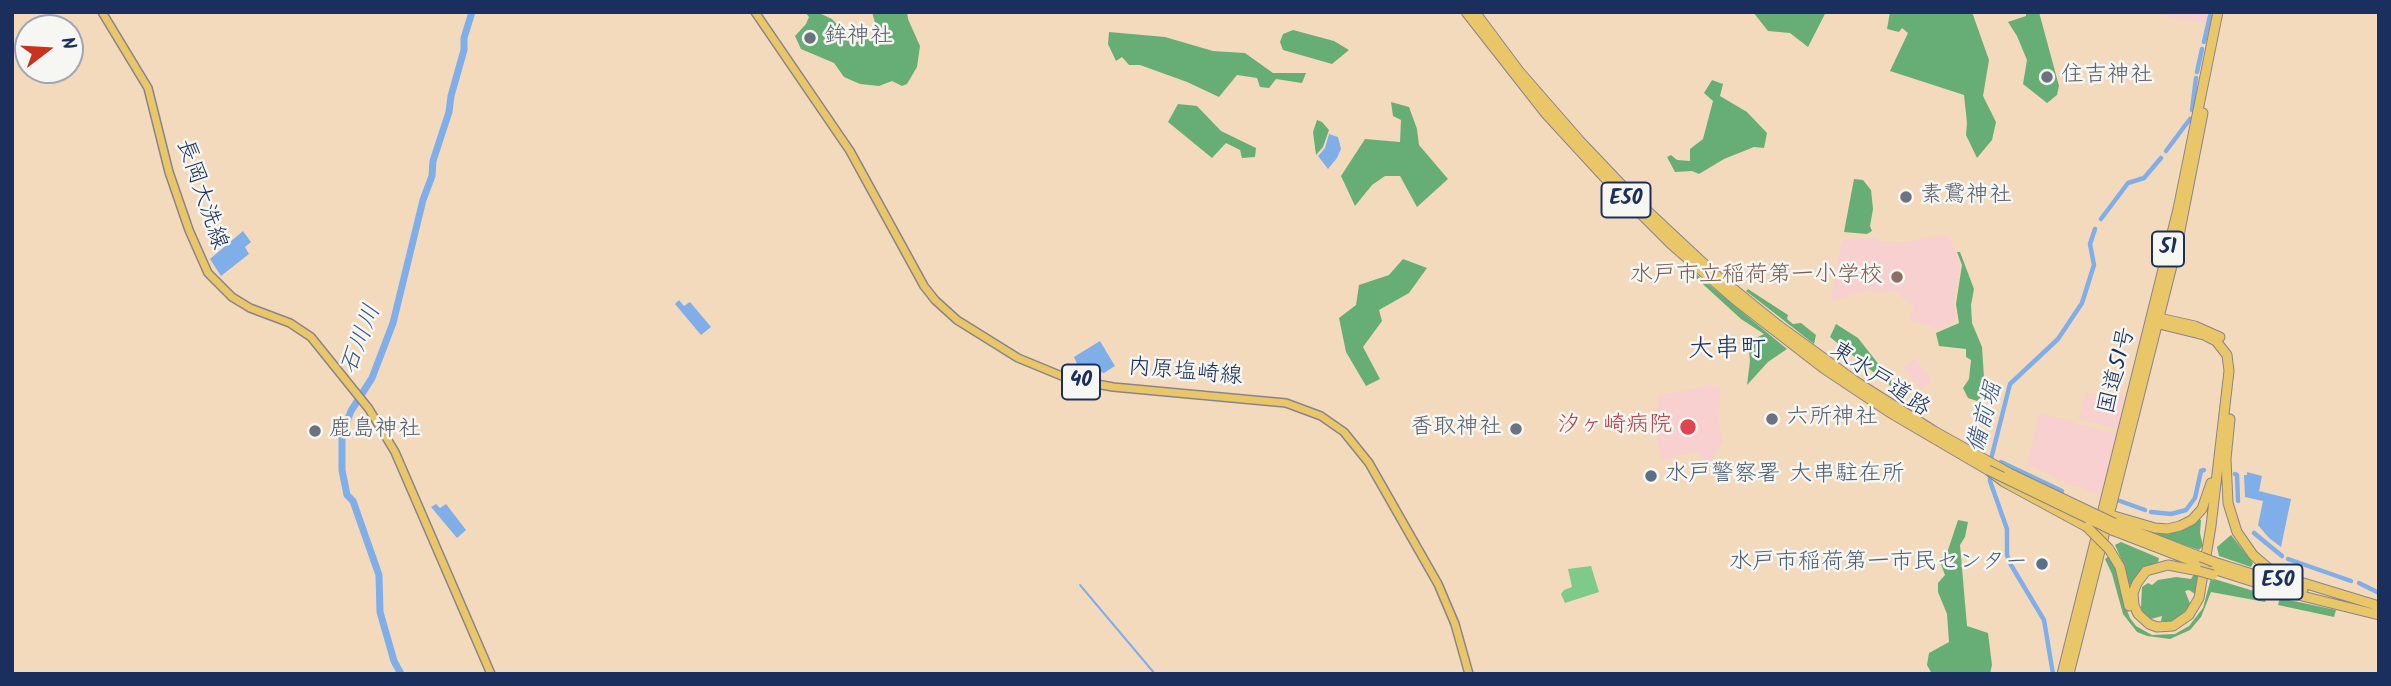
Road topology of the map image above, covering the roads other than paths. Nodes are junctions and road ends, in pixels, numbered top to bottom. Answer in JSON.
{"nodes":[{"id":1,"x":102,"y":12,"type":"edge"},
{"id":2,"x":755,"y":12,"type":"edge"},
{"id":3,"x":1466,"y":12,"type":"edge"},
{"id":4,"x":1475,"y":12,"type":"edge"},
{"id":5,"x":2218,"y":12,"type":"edge"},
{"id":6,"x":2156,"y":321,"type":"junction"},
{"id":7,"x":1814,"y":357,"type":"junction"},
{"id":8,"x":1966,"y":454,"type":"junction"},
{"id":9,"x":2226,"y":459,"type":"junction"},
{"id":10,"x":2216,"y":467,"type":"junction"},
{"id":11,"x":1988,"y":470,"type":"junction"},
{"id":12,"x":2113,"y":523,"type":"junction"},
{"id":13,"x":2200,"y":564,"type":"junction"},
{"id":14,"x":2214,"y":569,"type":"junction"},
{"id":15,"x":2342,"y":600,"type":"junction"},
{"id":16,"x":2379,"y":607,"type":"edge"},
{"id":17,"x":2379,"y":615,"type":"edge"},
{"id":18,"x":491,"y":674,"type":"edge"},
{"id":19,"x":1469,"y":674,"type":"edge"},
{"id":20,"x":2062,"y":674,"type":"edge"},
{"id":21,"x":2069,"y":674,"type":"edge"}],
"edges":[{"from":1,"to":18,"type":"main road","name":"長岡大洗線"},
{"from":2,"to":19,"type":"main road","name":"内原塩崎線","number":"40"},
{"from":3,"to":7,"type":"highway","name":"東水戸道路","number":"E50"},
{"from":4,"to":7,"type":"highway","name":"東水戸道路","number":"E50"},
{"from":5,"to":6,"type":"highway","name":"国道51号","number":"51"},
{"from":6,"to":9,"type":"highway"},
{"from":6,"to":10,"type":"highway"},
{"from":6,"to":20,"type":"highway","name":"国道51号","number":"51"},
{"from":6,"to":21,"type":"highway","name":"国道51号","number":"51"},
{"from":7,"to":8,"type":"highway","name":"東水戸道路","number":"E50"},
{"from":8,"to":11,"type":"highway","name":"東水戸道路","number":"E50"},
{"from":8,"to":12,"type":"highway","name":"東水戸道路","number":"E50","bridge":true},
{"from":9,"to":11,"type":"highway","bridge":true},
{"from":9,"to":15,"type":"highway"},
{"from":10,"to":12,"type":"highway"},
{"from":10,"to":13,"type":"highway"},
{"from":11,"to":12,"type":"highway","name":"東水戸道路","number":"E50","bridge":true},
{"from":12,"to":13,"type":"highway","name":"東水戸道路","number":"E50"},
{"from":13,"to":14,"type":"highway","name":"東水戸道路","number":"E50","bridge":true},
{"from":14,"to":15,"type":"highway","name":"東水戸道路","number":"E50"},
{"from":14,"to":15,"type":"highway","name":"東水戸道路","number":"E50"},
{"from":15,"to":16,"type":"highway"},
{"from":15,"to":17,"type":"highway","name":"東水戸道路","number":"E50"}]}
